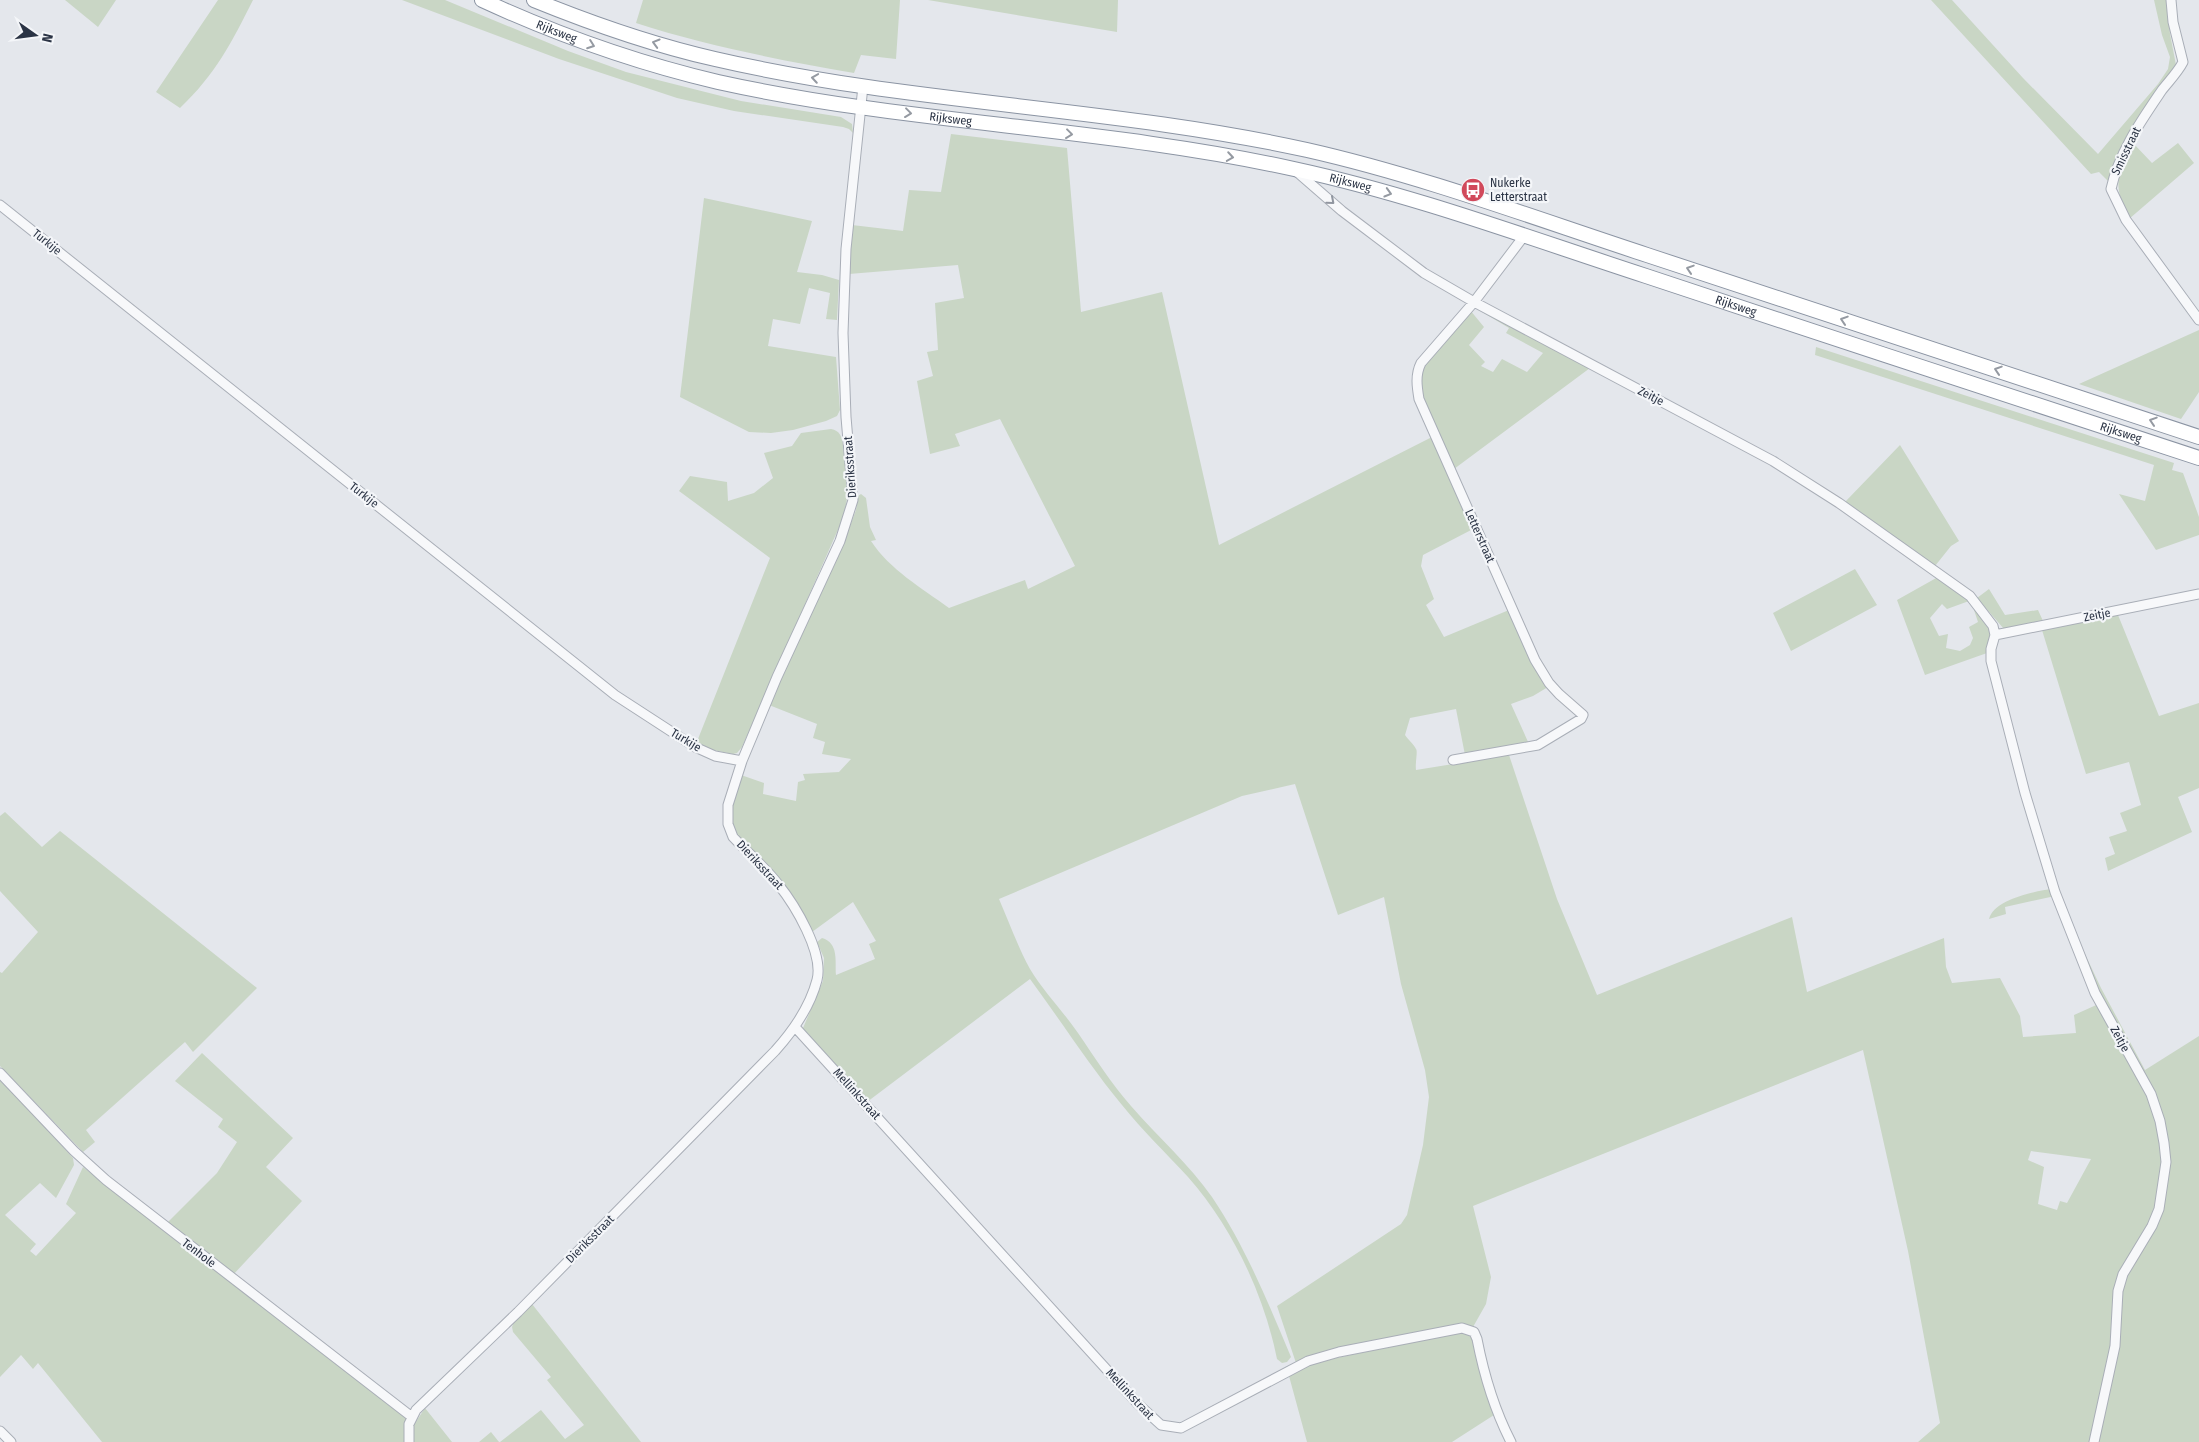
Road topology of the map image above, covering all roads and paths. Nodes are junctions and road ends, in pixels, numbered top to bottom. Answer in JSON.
{"nodes":[{"id":1,"x":482,"y":0,"type":"edge"},
{"id":2,"x":534,"y":0,"type":"edge"},
{"id":3,"x":2171,"y":0,"type":"edge"},
{"id":4,"x":863,"y":86,"type":"junction"},
{"id":5,"x":860,"y":107,"type":"junction"},
{"id":6,"x":1294,"y":169,"type":"junction"},
{"id":7,"x":0,"y":205,"type":"edge"},
{"id":8,"x":1524,"y":236,"type":"junction"},
{"id":9,"x":1474,"y":302,"type":"junction"},
{"id":10,"x":2199,"y":320,"type":"edge"},
{"id":11,"x":2199,"y":437,"type":"edge"},
{"id":12,"x":2199,"y":458,"type":"edge"},
{"id":13,"x":2199,"y":594,"type":"edge"},
{"id":14,"x":1996,"y":635,"type":"junction"},
{"id":15,"x":1452,"y":760,"type":"dead end"},
{"id":16,"x":742,"y":761,"type":"junction"},
{"id":17,"x":795,"y":1028,"type":"junction"},
{"id":18,"x":0,"y":1073,"type":"edge"},
{"id":19,"x":412,"y":1417,"type":"junction"},
{"id":20,"x":0,"y":1431,"type":"edge"},
{"id":21,"x":11,"y":1442,"type":"edge"},
{"id":22,"x":409,"y":1442,"type":"edge"},
{"id":23,"x":1511,"y":1442,"type":"edge"},
{"id":24,"x":2094,"y":1442,"type":"edge"}],
"edges":[{"from":1,"to":5,"type":"highway","name":"Rijksweg","one_way":true},
{"from":4,"to":2,"type":"highway","name":"Rijksweg","one_way":true},
{"from":3,"to":10,"type":"street","name":"Smisstraat"},
{"from":4,"to":5,"type":"street","name":"Dieriksstraat"},
{"from":11,"to":4,"type":"highway","name":"Rijksweg","one_way":true},
{"from":5,"to":6,"type":"highway","name":"Rijksweg","one_way":true},
{"from":5,"to":16,"type":"street","name":"Dieriksstraat"},
{"from":6,"to":8,"type":"highway","name":"Rijksweg","one_way":true},
{"from":6,"to":9,"type":"street","name":"Zeitje","one_way":true},
{"from":7,"to":16,"type":"street","name":"Turkije"},
{"from":8,"to":9,"type":"street","name":"Letterstraat"},
{"from":8,"to":12,"type":"highway","name":"Rijksweg"},
{"from":9,"to":14,"type":"street","name":"Zeitje"},
{"from":9,"to":15,"type":"street","name":"Letterstraat"},
{"from":13,"to":14,"type":"street","name":"Zeitje"},
{"from":14,"to":24,"type":"street","name":"Zeitje"},
{"from":16,"to":17,"type":"street","name":"Dieriksstraat"},
{"from":17,"to":19,"type":"street","name":"Dieriksstraat"},
{"from":17,"to":23,"type":"street","name":"Mellinkstraat"},
{"from":18,"to":19,"type":"street","name":"Tenhole"},
{"from":19,"to":22,"type":"street"},
{"from":20,"to":21,"type":"street"}]}
